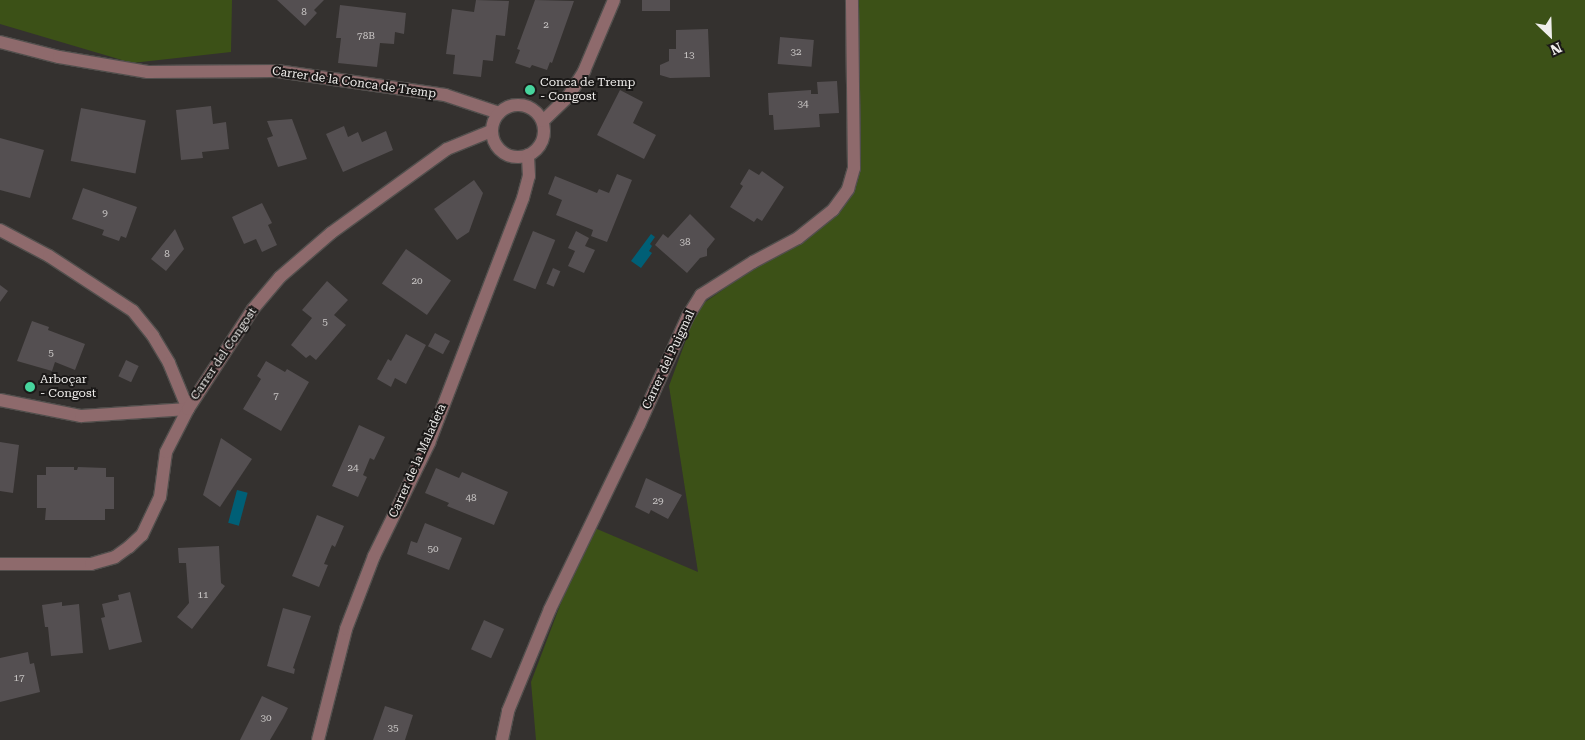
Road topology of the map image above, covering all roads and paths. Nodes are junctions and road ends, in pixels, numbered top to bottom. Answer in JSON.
{"nodes":[{"id":1,"x":614,"y":0,"type":"edge"},
{"id":2,"x":852,"y":0,"type":"edge"},
{"id":3,"x":0,"y":42,"type":"edge"},
{"id":4,"x":499,"y":113,"type":"junction"},
{"id":5,"x":543,"y":121,"type":"junction"},
{"id":6,"x":491,"y":131,"type":"junction"},
{"id":7,"x":528,"y":155,"type":"junction"},
{"id":8,"x":0,"y":230,"type":"edge"},
{"id":9,"x":0,"y":400,"type":"edge"},
{"id":10,"x":188,"y":409,"type":"junction"},
{"id":11,"x":0,"y":564,"type":"edge"},
{"id":12,"x":318,"y":740,"type":"edge"},
{"id":13,"x":502,"y":740,"type":"edge"}],
"edges":[{"from":1,"to":5,"type":"street"},
{"from":2,"to":13,"type":"street","name":"Carrer del Puigmal"},
{"from":3,"to":4,"type":"street","name":"Carrer de la Conca de Tremp"},
{"from":4,"to":5,"type":"street"},
{"from":4,"to":6,"type":"street"},
{"from":5,"to":7,"type":"street"},
{"from":6,"to":7,"type":"street"},
{"from":6,"to":10,"type":"street","name":"Carrer del Congost"},
{"from":7,"to":12,"type":"street","name":"Carrer de la Maladeta"},
{"from":8,"to":10,"type":"street"},
{"from":9,"to":10,"type":"street"},
{"from":10,"to":11,"type":"street","name":"Carrer del Congost"}]}
